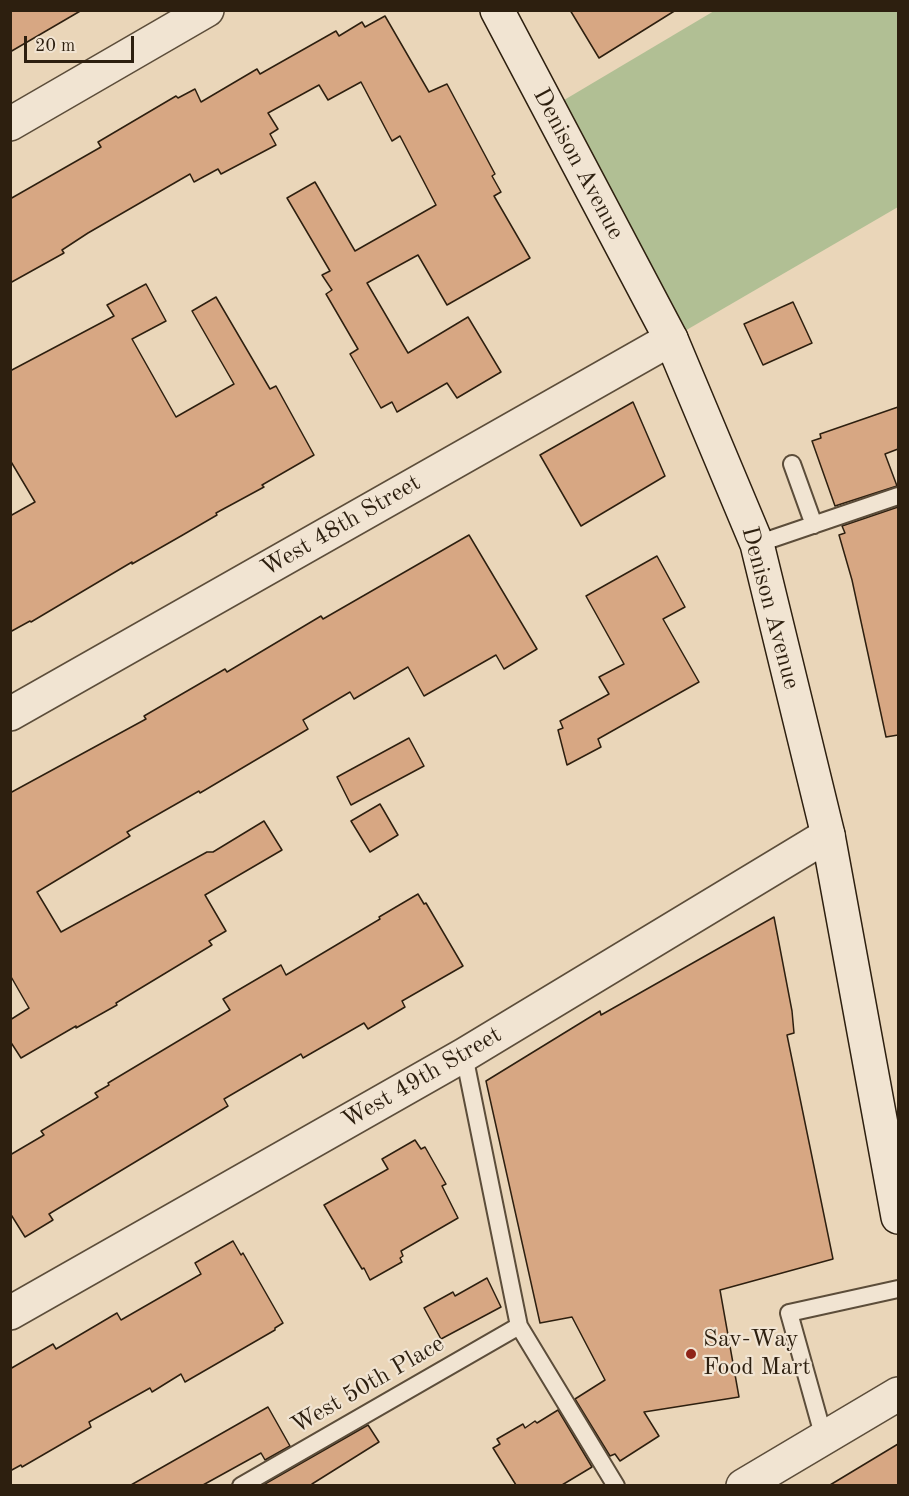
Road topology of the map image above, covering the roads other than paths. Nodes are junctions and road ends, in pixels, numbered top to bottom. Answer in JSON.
{"nodes":[{"id":1,"x":207,"y":10,"type":"edge"},
{"id":2,"x":497,"y":10,"type":"edge"},
{"id":3,"x":10,"y":123,"type":"edge"},
{"id":4,"x":671,"y":339,"type":"junction"},
{"id":5,"x":792,"y":464,"type":"dead end"},
{"id":6,"x":898,"y":496,"type":"edge"},
{"id":7,"x":814,"y":525,"type":"junction"},
{"id":8,"x":757,"y":544,"type":"junction"},
{"id":9,"x":10,"y":714,"type":"edge"},
{"id":10,"x":828,"y":835,"type":"junction"},
{"id":11,"x":464,"y":1055,"type":"junction"},
{"id":12,"x":898,"y":1217,"type":"edge"},
{"id":13,"x":898,"y":1289,"type":"edge"},
{"id":14,"x":10,"y":1313,"type":"edge"},
{"id":15,"x":519,"y":1326,"type":"junction"},
{"id":16,"x":898,"y":1394,"type":"edge"},
{"id":17,"x":824,"y":1438,"type":"junction"},
{"id":18,"x":241,"y":1485,"type":"edge"},
{"id":19,"x":616,"y":1485,"type":"edge"},
{"id":20,"x":743,"y":1485,"type":"edge"}],
"edges":[{"from":1,"to":3,"type":"street"},
{"from":2,"to":4,"type":"street","name":"Denison Avenue"},
{"from":4,"to":8,"type":"street","name":"Denison Avenue"},
{"from":4,"to":9,"type":"street","name":"West 48th Street"},
{"from":5,"to":7,"type":"lane"},
{"from":6,"to":7,"type":"lane"},
{"from":7,"to":8,"type":"lane"},
{"from":8,"to":10,"type":"street","name":"Denison Avenue"},
{"from":10,"to":11,"type":"street","name":"West 49th Street"},
{"from":10,"to":12,"type":"street","name":"Denison Avenue"},
{"from":11,"to":14,"type":"street","name":"West 49th Street"},
{"from":11,"to":15,"type":"lane"},
{"from":13,"to":17,"type":"lane"},
{"from":15,"to":18,"type":"lane","name":"West 50th Place"},
{"from":15,"to":19,"type":"lane"},
{"from":16,"to":17,"type":"street"},
{"from":17,"to":20,"type":"street"}]}
